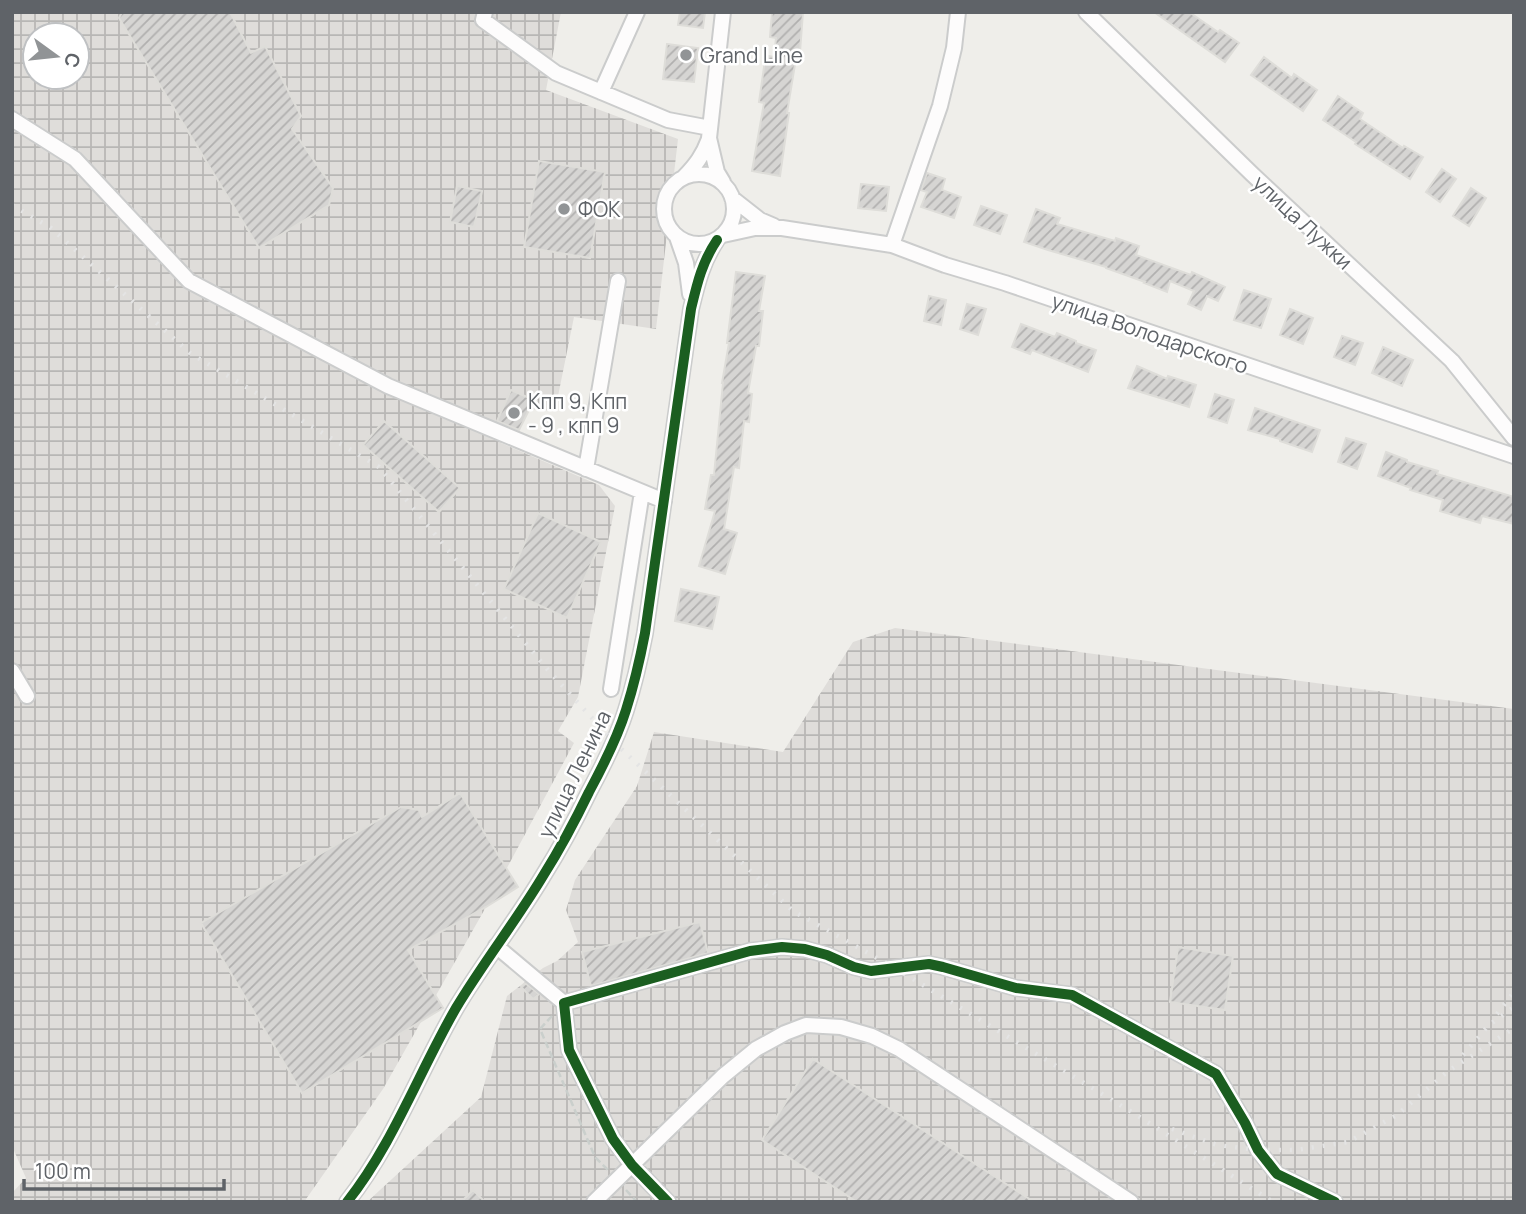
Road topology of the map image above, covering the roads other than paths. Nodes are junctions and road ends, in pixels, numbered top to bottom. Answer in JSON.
{"nodes":[{"id":1,"x":485,"y":12,"type":"edge"},
{"id":2,"x":637,"y":12,"type":"edge"},
{"id":3,"x":723,"y":12,"type":"edge"},
{"id":4,"x":958,"y":12,"type":"edge"},
{"id":5,"x":1086,"y":12,"type":"edge"},
{"id":6,"x":601,"y":92,"type":"junction"},
{"id":7,"x":12,"y":119,"type":"edge"},
{"id":8,"x":710,"y":133,"type":"junction"},
{"id":9,"x":683,"y":178,"type":"junction"},
{"id":10,"x":729,"y":192,"type":"junction"},
{"id":11,"x":782,"y":228,"type":"junction"},
{"id":12,"x":677,"y":237,"type":"junction"},
{"id":13,"x":720,"y":238,"type":"junction"},
{"id":14,"x":892,"y":245,"type":"junction"},
{"id":15,"x":618,"y":281,"type":"dead end"},
{"id":16,"x":691,"y":309,"type":"junction"},
{"id":17,"x":1514,"y":438,"type":"edge"},
{"id":18,"x":1514,"y":456,"type":"edge"},
{"id":19,"x":586,"y":469,"type":"junction"},
{"id":20,"x":642,"y":492,"type":"junction"},
{"id":21,"x":664,"y":501,"type":"junction"},
{"id":22,"x":12,"y":671,"type":"edge"},
{"id":23,"x":611,"y":689,"type":"dead end"},
{"id":24,"x":27,"y":696,"type":"dead end"},
{"id":25,"x":496,"y":946,"type":"junction"},
{"id":26,"x":564,"y":1003,"type":"junction"},
{"id":27,"x":632,"y":1165,"type":"junction"},
{"id":28,"x":347,"y":1202,"type":"edge"},
{"id":29,"x":594,"y":1202,"type":"edge"},
{"id":30,"x":668,"y":1202,"type":"edge"},
{"id":31,"x":1130,"y":1202,"type":"edge"},
{"id":32,"x":1335,"y":1202,"type":"edge"}],
"edges":[{"from":1,"to":6,"type":"street"},
{"from":2,"to":6,"type":"street"},
{"from":3,"to":8,"type":"street"},
{"from":4,"to":14,"type":"street"},
{"from":5,"to":17,"type":"street","name":"улица Лужки"},
{"from":6,"to":8,"type":"street"},
{"from":7,"to":19,"type":"street"},
{"from":8,"to":9,"type":"street"},
{"from":8,"to":10,"type":"street"},
{"from":9,"to":10,"type":"street"},
{"from":9,"to":12,"type":"street"},
{"from":10,"to":11,"type":"street"},
{"from":10,"to":13,"type":"street"},
{"from":11,"to":13,"type":"street"},
{"from":11,"to":14,"type":"street","name":"улица Володарского"},
{"from":12,"to":13,"type":"street"},
{"from":12,"to":16,"type":"street"},
{"from":13,"to":16,"type":"street"},
{"from":14,"to":18,"type":"street","name":"улица Володарского"},
{"from":15,"to":19,"type":"street"},
{"from":16,"to":21,"type":"street","name":"улица Ленина"},
{"from":19,"to":20,"type":"street"},
{"from":20,"to":21,"type":"street"},
{"from":20,"to":23,"type":"street"},
{"from":21,"to":25,"type":"street","name":"улица Ленина"},
{"from":22,"to":24,"type":"street"},
{"from":25,"to":26,"type":"street"},
{"from":25,"to":28,"type":"street","name":"улица Ленина"},
{"from":26,"to":27,"type":"street"},
{"from":26,"to":32,"type":"street"},
{"from":27,"to":29,"type":"street"},
{"from":27,"to":30,"type":"street"},
{"from":27,"to":31,"type":"street"}]}
